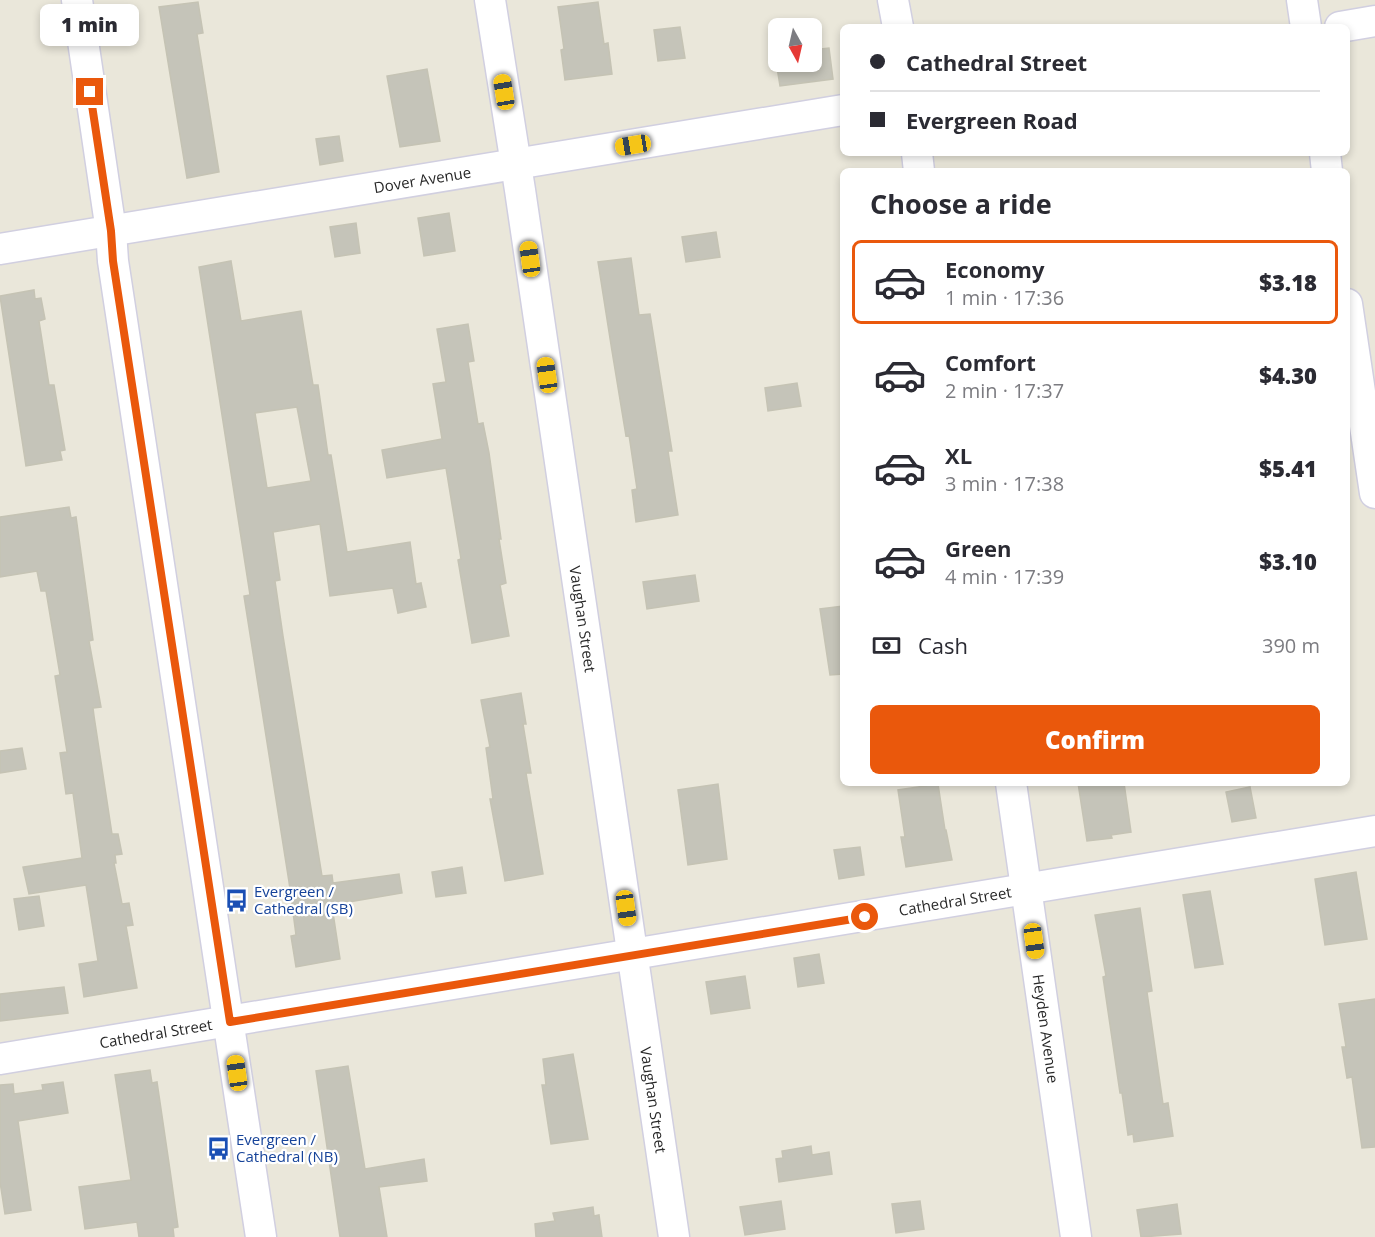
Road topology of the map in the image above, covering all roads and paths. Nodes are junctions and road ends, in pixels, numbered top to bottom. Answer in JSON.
{"nodes":[{"id":1,"x":77,"y":0,"type":"edge"},
{"id":2,"x":490,"y":0,"type":"edge"},
{"id":3,"x":893,"y":0,"type":"edge"},
{"id":4,"x":1302,"y":0,"type":"edge"},
{"id":5,"x":1375,"y":21,"type":"edge"},
{"id":6,"x":897,"y":24,"type":"edge"},
{"id":7,"x":1306,"y":24,"type":"edge"},
{"id":8,"x":1350,"y":25,"type":"edge"},
{"id":9,"x":840,"y":110,"type":"edge"},
{"id":10,"x":516,"y":164,"type":"junction"},
{"id":11,"x":111,"y":231,"type":"junction"},
{"id":12,"x":0,"y":249,"type":"edge"},
{"id":13,"x":1350,"y":324,"type":"edge"},
{"id":14,"x":1375,"y":493,"type":"edge"},
{"id":15,"x":1011,"y":786,"type":"edge"},
{"id":16,"x":1375,"y":831,"type":"edge"},
{"id":17,"x":1027,"y":890,"type":"junction"},
{"id":18,"x":633,"y":955,"type":"junction"},
{"id":19,"x":230,"y":1022,"type":"junction"},
{"id":20,"x":0,"y":1059,"type":"edge"},
{"id":21,"x":261,"y":1237,"type":"edge"},
{"id":22,"x":674,"y":1237,"type":"edge"},
{"id":23,"x":1076,"y":1237,"type":"edge"}],
"edges":[{"from":1,"to":11,"type":"street"},
{"from":2,"to":10,"type":"street","name":"Vaughan Street"},
{"from":3,"to":6,"type":"street"},
{"from":4,"to":7,"type":"street"},
{"from":5,"to":8,"type":"street"},
{"from":9,"to":10,"type":"street","name":"Dover Avenue"},
{"from":10,"to":11,"type":"street","name":"Dover Avenue"},
{"from":10,"to":18,"type":"street","name":"Vaughan Street"},
{"from":11,"to":12,"type":"street","name":"Dover Avenue"},
{"from":11,"to":19,"type":"street"},
{"from":13,"to":14,"type":"street"},
{"from":15,"to":17,"type":"street","name":"Heyden Avenue"},
{"from":16,"to":17,"type":"street","name":"Cathedral Street"},
{"from":17,"to":18,"type":"street","name":"Cathedral Street"},
{"from":17,"to":23,"type":"street","name":"Heyden Avenue"},
{"from":18,"to":19,"type":"street","name":"Cathedral Street"},
{"from":18,"to":22,"type":"street","name":"Vaughan Street"},
{"from":19,"to":20,"type":"street","name":"Cathedral Street"},
{"from":19,"to":21,"type":"street"}]}
